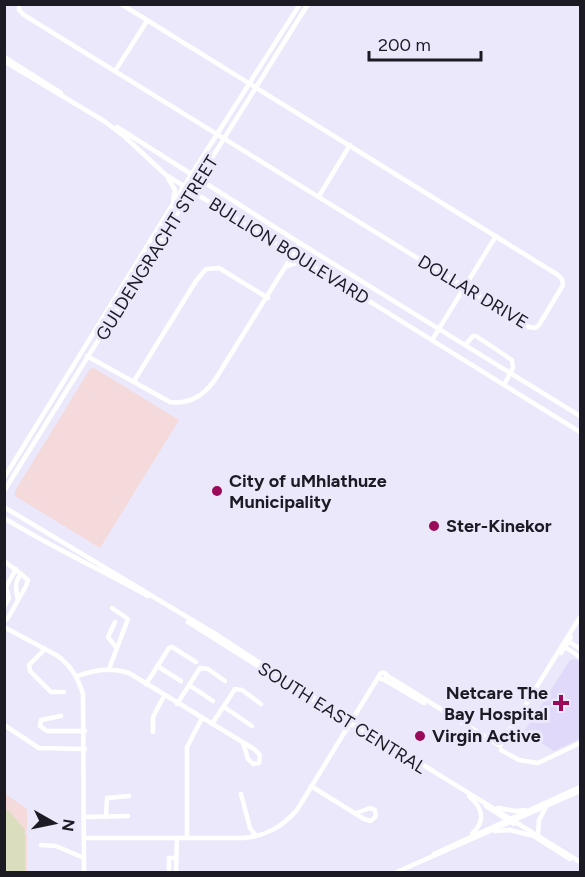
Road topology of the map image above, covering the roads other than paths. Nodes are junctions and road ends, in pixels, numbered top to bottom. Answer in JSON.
{"nodes":[{"id":1,"x":19,"y":4,"type":"edge"},
{"id":2,"x":121,"y":4,"type":"edge"},
{"id":3,"x":300,"y":4,"type":"edge"},
{"id":4,"x":308,"y":4,"type":"edge"},
{"id":5,"x":147,"y":21,"type":"junction"},
{"id":6,"x":4,"y":59,"type":"edge"},
{"id":7,"x":115,"y":71,"type":"junction"},
{"id":8,"x":249,"y":84,"type":"junction"},
{"id":9,"x":256,"y":88,"type":"junction"},
{"id":10,"x":217,"y":136,"type":"junction"},
{"id":11,"x":223,"y":140,"type":"junction"},
{"id":12,"x":350,"y":145,"type":"junction"},
{"id":13,"x":191,"y":174,"type":"junction"},
{"id":14,"x":166,"y":175,"type":"junction"},
{"id":15,"x":199,"y":180,"type":"junction"},
{"id":16,"x":184,"y":186,"type":"junction"},
{"id":17,"x":192,"y":190,"type":"junction"},
{"id":18,"x":319,"y":196,"type":"junction"},
{"id":19,"x":171,"y":209,"type":"junction"},
{"id":20,"x":496,"y":236,"type":"junction"},
{"id":21,"x":300,"y":243,"type":"junction"},
{"id":22,"x":294,"y":254,"type":"junction"},
{"id":23,"x":310,"y":264,"type":"junction"},
{"id":24,"x":286,"y":266,"type":"junction"},
{"id":25,"x":464,"y":288,"type":"junction"},
{"id":26,"x":268,"y":298,"type":"junction"},
{"id":27,"x":439,"y":328,"type":"junction"},
{"id":28,"x":432,"y":340,"type":"junction"},
{"id":29,"x":465,"y":344,"type":"junction"},
{"id":30,"x":82,"y":352,"type":"junction"},
{"id":31,"x":89,"y":358,"type":"junction"},
{"id":32,"x":511,"y":373,"type":"junction"},
{"id":33,"x":134,"y":381,"type":"junction"},
{"id":34,"x":504,"y":385,"type":"junction"},
{"id":35,"x":580,"y":416,"type":"edge"},
{"id":36,"x":580,"y":432,"type":"edge"},
{"id":37,"x":4,"y":478,"type":"edge"},
{"id":38,"x":4,"y":491,"type":"edge"},
{"id":39,"x":4,"y":507,"type":"edge"},
{"id":40,"x":4,"y":518,"type":"edge"},
{"id":41,"x":4,"y":561,"type":"edge"},
{"id":42,"x":16,"y":569,"type":"junction"},
{"id":43,"x":106,"y":570,"type":"junction"},
{"id":44,"x":21,"y":574,"type":"junction"},
{"id":45,"x":5,"y":587,"type":"edge"},
{"id":46,"x":18,"y":600,"type":"junction"},
{"id":47,"x":4,"y":607,"type":"edge"},
{"id":48,"x":112,"y":608,"type":"dead end"},
{"id":49,"x":580,"y":617,"type":"edge"},
{"id":50,"x":4,"y":621,"type":"edge"},
{"id":51,"x":115,"y":622,"type":"dead end"},
{"id":52,"x":580,"y":622,"type":"edge"},
{"id":53,"x":4,"y":627,"type":"edge"},
{"id":54,"x":567,"y":640,"type":"junction"},
{"id":55,"x":564,"y":646,"type":"junction"},
{"id":56,"x":116,"y":647,"type":"junction"},
{"id":57,"x":45,"y":649,"type":"junction"},
{"id":58,"x":580,"y":649,"type":"edge"},
{"id":59,"x":580,"y":657,"type":"edge"},
{"id":60,"x":196,"y":662,"type":"dead end"},
{"id":61,"x":158,"y":666,"type":"junction"},
{"id":62,"x":109,"y":669,"type":"junction"},
{"id":63,"x":77,"y":676,"type":"junction"},
{"id":64,"x":181,"y":681,"type":"dead end"},
{"id":65,"x":225,"y":681,"type":"dead end"},
{"id":66,"x":146,"y":684,"type":"junction"},
{"id":67,"x":189,"y":685,"type":"junction"},
{"id":68,"x":64,"y":692,"type":"dead end"},
{"id":69,"x":164,"y":696,"type":"junction"},
{"id":70,"x":213,"y":701,"type":"dead end"},
{"id":71,"x":177,"y":704,"type":"junction"},
{"id":72,"x":261,"y":704,"type":"dead end"},
{"id":73,"x":224,"y":707,"type":"junction"},
{"id":74,"x":61,"y":716,"type":"dead end"},
{"id":75,"x":202,"y":718,"type":"junction"},
{"id":76,"x":352,"y":722,"type":"junction"},
{"id":77,"x":212,"y":724,"type":"junction"},
{"id":78,"x":4,"y":725,"type":"edge"},
{"id":79,"x":252,"y":726,"type":"dead end"},
{"id":80,"x":85,"y":731,"type":"junction"},
{"id":81,"x":153,"y":732,"type":"dead end"},
{"id":82,"x":243,"y":743,"type":"junction"},
{"id":83,"x":580,"y":743,"type":"edge"},
{"id":84,"x":85,"y":749,"type":"junction"},
{"id":85,"x":502,"y":749,"type":"junction"},
{"id":86,"x":311,"y":786,"type":"junction"},
{"id":87,"x":580,"y":789,"type":"edge"},
{"id":88,"x":241,"y":794,"type":"dead end"},
{"id":89,"x":129,"y":796,"type":"dead end"},
{"id":90,"x":469,"y":796,"type":"junction"},
{"id":91,"x":547,"y":805,"type":"junction"},
{"id":92,"x":495,"y":807,"type":"junction"},
{"id":93,"x":529,"y":809,"type":"junction"},
{"id":94,"x":356,"y":813,"type":"dead end"},
{"id":95,"x":128,"y":816,"type":"dead end"},
{"id":96,"x":84,"y":817,"type":"junction"},
{"id":97,"x":106,"y":817,"type":"junction"},
{"id":98,"x":511,"y":820,"type":"junction"},
{"id":99,"x":491,"y":831,"type":"junction"},
{"id":100,"x":256,"y":836,"type":"junction"},
{"id":101,"x":536,"y":836,"type":"junction"},
{"id":102,"x":84,"y":838,"type":"junction"},
{"id":103,"x":177,"y":838,"type":"junction"},
{"id":104,"x":187,"y":838,"type":"junction"},
{"id":105,"x":467,"y":838,"type":"junction"},
{"id":106,"x":41,"y":845,"type":"dead end"},
{"id":107,"x":84,"y":858,"type":"junction"},
{"id":108,"x":176,"y":858,"type":"junction"},
{"id":109,"x":580,"y":863,"type":"edge"},
{"id":110,"x":410,"y":866,"type":"junction"},
{"id":111,"x":84,"y":873,"type":"edge"},
{"id":112,"x":169,"y":873,"type":"edge"},
{"id":113,"x":176,"y":873,"type":"edge"},
{"id":114,"x":396,"y":873,"type":"edge"}],
"edges":[{"from":1,"to":7,"type":"street","name":"DOLLAR DRIVE"},
{"from":2,"to":5,"type":"street","name":"DOLLAR DRIVE"},
{"from":3,"to":8,"type":"street","name":"GULDENGRACHT STREET"},
{"from":4,"to":9,"type":"street","name":"GULDENGRACHT STREET"},
{"from":5,"to":7,"type":"street"},
{"from":5,"to":8,"type":"street","name":"DOLLAR DRIVE"},
{"from":6,"to":13,"type":"street","name":"BULLION BOULEVARD"},
{"from":6,"to":14,"type":"street","name":"BULLION BOULEVARD"},
{"from":7,"to":10,"type":"street","name":"DOLLAR DRIVE"},
{"from":8,"to":9,"type":"street","name":"DOLLAR DRIVE"},
{"from":8,"to":10,"type":"street","name":"GULDENGRACHT STREET"},
{"from":9,"to":11,"type":"street","name":"GULDENGRACHT STREET"},
{"from":9,"to":12,"type":"street","name":"DOLLAR DRIVE"},
{"from":10,"to":11,"type":"street","name":"DOLLAR DRIVE"},
{"from":10,"to":13,"type":"street","name":"GULDENGRACHT STREET"},
{"from":11,"to":15,"type":"street","name":"GULDENGRACHT STREET"},
{"from":11,"to":18,"type":"street","name":"DOLLAR DRIVE"},
{"from":12,"to":18,"type":"street"},
{"from":12,"to":20,"type":"street","name":"DOLLAR DRIVE"},
{"from":13,"to":15,"type":"street","name":"BULLION BOULEVARD"},
{"from":13,"to":16,"type":"street","name":"GULDENGRACHT STREET"},
{"from":14,"to":16,"type":"street","name":"BULLION BOULEVARD"},
{"from":14,"to":19,"type":"street"},
{"from":15,"to":17,"type":"street","name":"GULDENGRACHT STREET"},
{"from":15,"to":21,"type":"street","name":"BULLION BOULEVARD"},
{"from":16,"to":17,"type":"street","name":"BULLION BOULEVARD"},
{"from":16,"to":19,"type":"street","name":"GULDENGRACHT STREET"},
{"from":17,"to":22,"type":"street","name":"BULLION BOULEVARD"},
{"from":17,"to":31,"type":"street","name":"GULDENGRACHT STREET"},
{"from":18,"to":25,"type":"street","name":"DOLLAR DRIVE"},
{"from":19,"to":30,"type":"street","name":"GULDENGRACHT STREET"},
{"from":20,"to":25,"type":"street"},
{"from":20,"to":25,"type":"street","name":"DOLLAR DRIVE"},
{"from":21,"to":22,"type":"street"},
{"from":21,"to":27,"type":"street","name":"BULLION BOULEVARD"},
{"from":22,"to":23,"type":"street","name":"BULLION BOULEVARD"},
{"from":22,"to":24,"type":"street"},
{"from":23,"to":24,"type":"street"},
{"from":23,"to":28,"type":"street","name":"BULLION BOULEVARD"},
{"from":24,"to":26,"type":"street"},
{"from":25,"to":27,"type":"street"},
{"from":26,"to":33,"type":"street"},
{"from":26,"to":33,"type":"street"},
{"from":27,"to":28,"type":"street"},
{"from":27,"to":29,"type":"street","name":"BULLION BOULEVARD"},
{"from":28,"to":34,"type":"street","name":"BULLION BOULEVARD"},
{"from":29,"to":32,"type":"street","name":"BULLION BOULEVARD"},
{"from":29,"to":32,"type":"street"},
{"from":30,"to":31,"type":"street"},
{"from":30,"to":37,"type":"street","name":"GULDENGRACHT STREET"},
{"from":31,"to":33,"type":"street"},
{"from":31,"to":38,"type":"street","name":"GULDENGRACHT STREET"},
{"from":32,"to":34,"type":"street"},
{"from":32,"to":35,"type":"street","name":"BULLION BOULEVARD"},
{"from":34,"to":36,"type":"street","name":"BULLION BOULEVARD"},
{"from":39,"to":43,"type":"street"},
{"from":40,"to":43,"type":"street"},
{"from":41,"to":42,"type":"street"},
{"from":42,"to":44,"type":"street"},
{"from":42,"to":45,"type":"street"},
{"from":43,"to":76,"type":"street","name":"SOUTH EAST CENTRAL"},
{"from":44,"to":46,"type":"street"},
{"from":44,"to":46,"type":"street"},
{"from":45,"to":47,"type":"street"},
{"from":46,"to":50,"type":"street"},
{"from":48,"to":56,"type":"street"},
{"from":49,"to":54,"type":"street"},
{"from":51,"to":56,"type":"street"},
{"from":52,"to":54,"type":"street"},
{"from":53,"to":57,"type":"street"},
{"from":54,"to":55,"type":"street"},
{"from":54,"to":58,"type":"street"},
{"from":55,"to":59,"type":"street"},
{"from":55,"to":85,"type":"street"},
{"from":55,"to":85,"type":"street"},
{"from":56,"to":62,"type":"street"},
{"from":57,"to":63,"type":"street"},
{"from":57,"to":68,"type":"street"},
{"from":60,"to":61,"type":"street"},
{"from":61,"to":64,"type":"street"},
{"from":61,"to":66,"type":"street"},
{"from":62,"to":63,"type":"street"},
{"from":62,"to":66,"type":"street"},
{"from":63,"to":80,"type":"street"},
{"from":65,"to":67,"type":"street"},
{"from":66,"to":69,"type":"street"},
{"from":67,"to":70,"type":"street"},
{"from":67,"to":71,"type":"street"},
{"from":69,"to":71,"type":"street"},
{"from":69,"to":81,"type":"street"},
{"from":71,"to":75,"type":"street"},
{"from":72,"to":73,"type":"street"},
{"from":73,"to":77,"type":"street"},
{"from":73,"to":79,"type":"street"},
{"from":74,"to":80,"type":"street"},
{"from":75,"to":77,"type":"street"},
{"from":75,"to":104,"type":"street"},
{"from":76,"to":85,"type":"street"},
{"from":76,"to":86,"type":"street"},
{"from":76,"to":90,"type":"street","name":"SOUTH EAST CENTRAL"},
{"from":76,"to":92,"type":"street","name":"SOUTH EAST CENTRAL"},
{"from":77,"to":82,"type":"street"},
{"from":78,"to":84,"type":"street"},
{"from":80,"to":84,"type":"street"},
{"from":82,"to":82,"type":"street"},
{"from":83,"to":85,"type":"street"},
{"from":84,"to":96,"type":"street"},
{"from":86,"to":94,"type":"street"},
{"from":86,"to":100,"type":"street"},
{"from":87,"to":91,"type":"street"},
{"from":87,"to":93,"type":"street"},
{"from":88,"to":100,"type":"street"},
{"from":89,"to":97,"type":"street"},
{"from":90,"to":98,"type":"street","name":"SOUTH EAST CENTRAL"},
{"from":90,"to":105,"type":"street"},
{"from":91,"to":98,"type":"street"},
{"from":91,"to":101,"type":"street"},
{"from":92,"to":93,"type":"street"},
{"from":92,"to":98,"type":"street","name":"SOUTH EAST CENTRAL"},
{"from":93,"to":98,"type":"street"},
{"from":95,"to":97,"type":"street"},
{"from":96,"to":97,"type":"street"},
{"from":96,"to":102,"type":"street"},
{"from":98,"to":99,"type":"street"},
{"from":98,"to":101,"type":"street","name":"SOUTH EAST CENTRAL"},
{"from":98,"to":105,"type":"street"},
{"from":99,"to":101,"type":"street"},
{"from":99,"to":110,"type":"street"},
{"from":100,"to":104,"type":"street"},
{"from":101,"to":109,"type":"street","name":"SOUTH EAST CENTRAL"},
{"from":102,"to":103,"type":"street"},
{"from":102,"to":107,"type":"street"},
{"from":103,"to":104,"type":"street"},
{"from":103,"to":108,"type":"street"},
{"from":105,"to":110,"type":"street"},
{"from":106,"to":107,"type":"street"},
{"from":107,"to":111,"type":"street"},
{"from":108,"to":112,"type":"street"},
{"from":108,"to":113,"type":"street"},
{"from":110,"to":114,"type":"street"}]}
